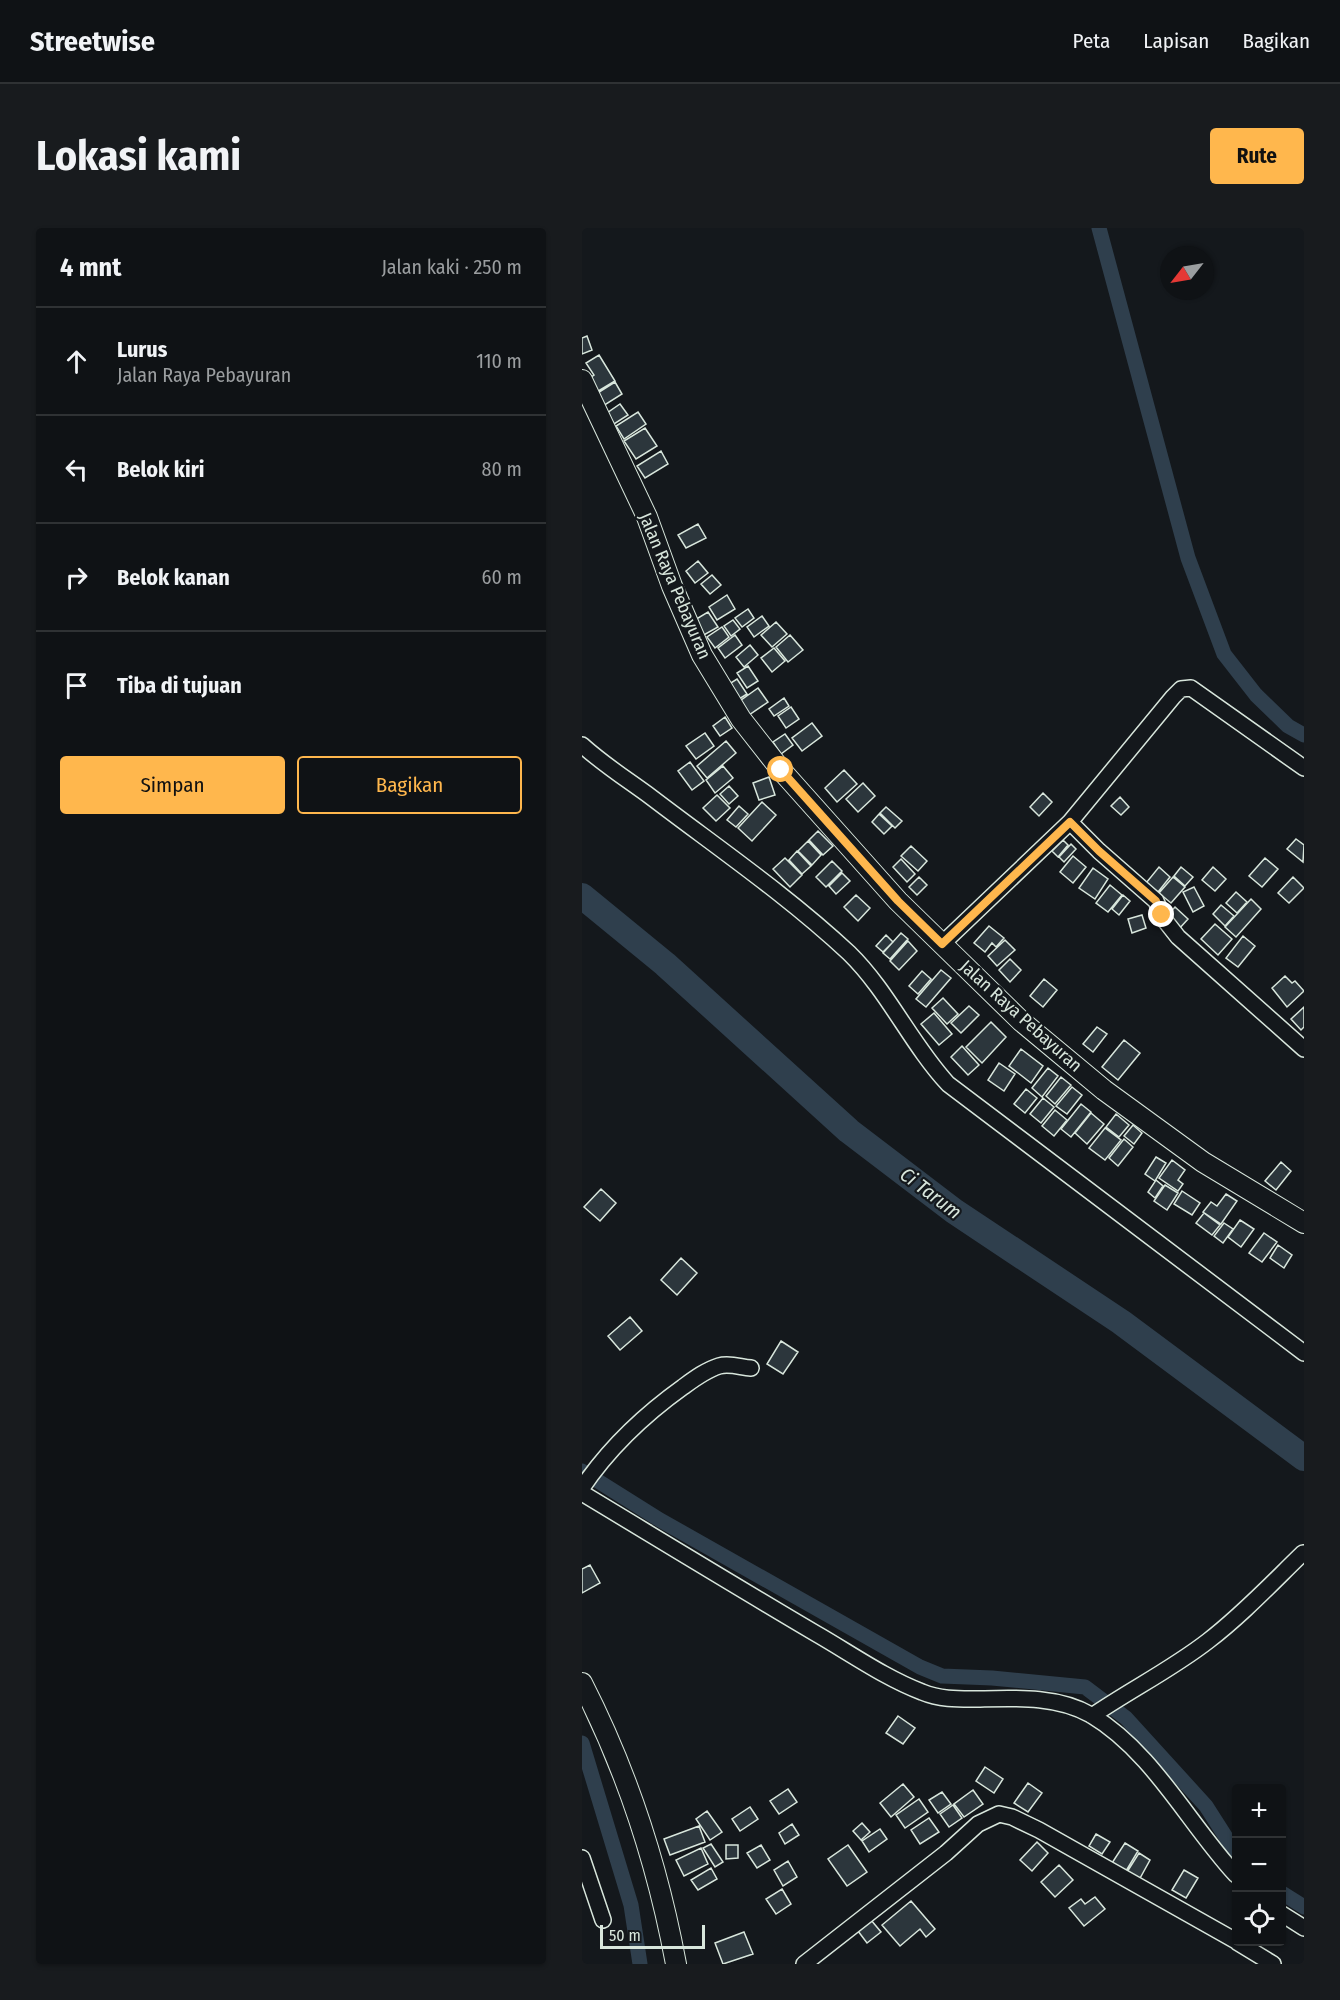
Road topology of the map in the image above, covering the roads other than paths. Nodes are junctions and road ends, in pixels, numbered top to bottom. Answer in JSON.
{"nodes":[{"id":1,"x":582,"y":380,"type":"edge"},
{"id":2,"x":582,"y":745,"type":"edge"},
{"id":3,"x":1304,"y":768,"type":"edge"},
{"id":4,"x":1070,"y":822,"type":"junction"},
{"id":5,"x":942,"y":944,"type":"junction"},
{"id":6,"x":1304,"y":1049,"type":"edge"},
{"id":7,"x":1304,"y":1223,"type":"edge"},
{"id":8,"x":1304,"y":1353,"type":"edge"},
{"id":9,"x":751,"y":1368,"type":"dead end"},
{"id":10,"x":584,"y":1487,"type":"edge"},
{"id":11,"x":1303,"y":1553,"type":"edge"},
{"id":12,"x":582,"y":1683,"type":"edge"},
{"id":13,"x":1098,"y":1712,"type":"junction"},
{"id":14,"x":582,"y":1858,"type":"edge"},
{"id":15,"x":1232,"y":1870,"type":"edge"},
{"id":16,"x":1286,"y":1917,"type":"edge"},
{"id":17,"x":603,"y":1920,"type":"dead end"},
{"id":18,"x":1304,"y":1928,"type":"edge"},
{"id":19,"x":1232,"y":1938,"type":"edge"},
{"id":20,"x":1245,"y":1946,"type":"edge"},
{"id":21,"x":676,"y":1964,"type":"edge"},
{"id":22,"x":804,"y":1964,"type":"edge"},
{"id":23,"x":1273,"y":1964,"type":"edge"}],
"edges":[{"from":1,"to":5,"type":"main road","name":"Jalan Raya Pebayuran"},
{"from":2,"to":8,"type":"street"},
{"from":3,"to":4,"type":"street"},
{"from":4,"to":5,"type":"street"},
{"from":4,"to":6,"type":"street"},
{"from":5,"to":7,"type":"main road","name":"Jalan Raya Pebayuran"},
{"from":9,"to":10,"type":"street"},
{"from":10,"to":13,"type":"street"},
{"from":11,"to":13,"type":"street"},
{"from":12,"to":21,"type":"main road"},
{"from":13,"to":15,"type":"street"},
{"from":14,"to":17,"type":"street"},
{"from":16,"to":18,"type":"street"},
{"from":19,"to":22,"type":"street"},
{"from":20,"to":23,"type":"street"}]}
